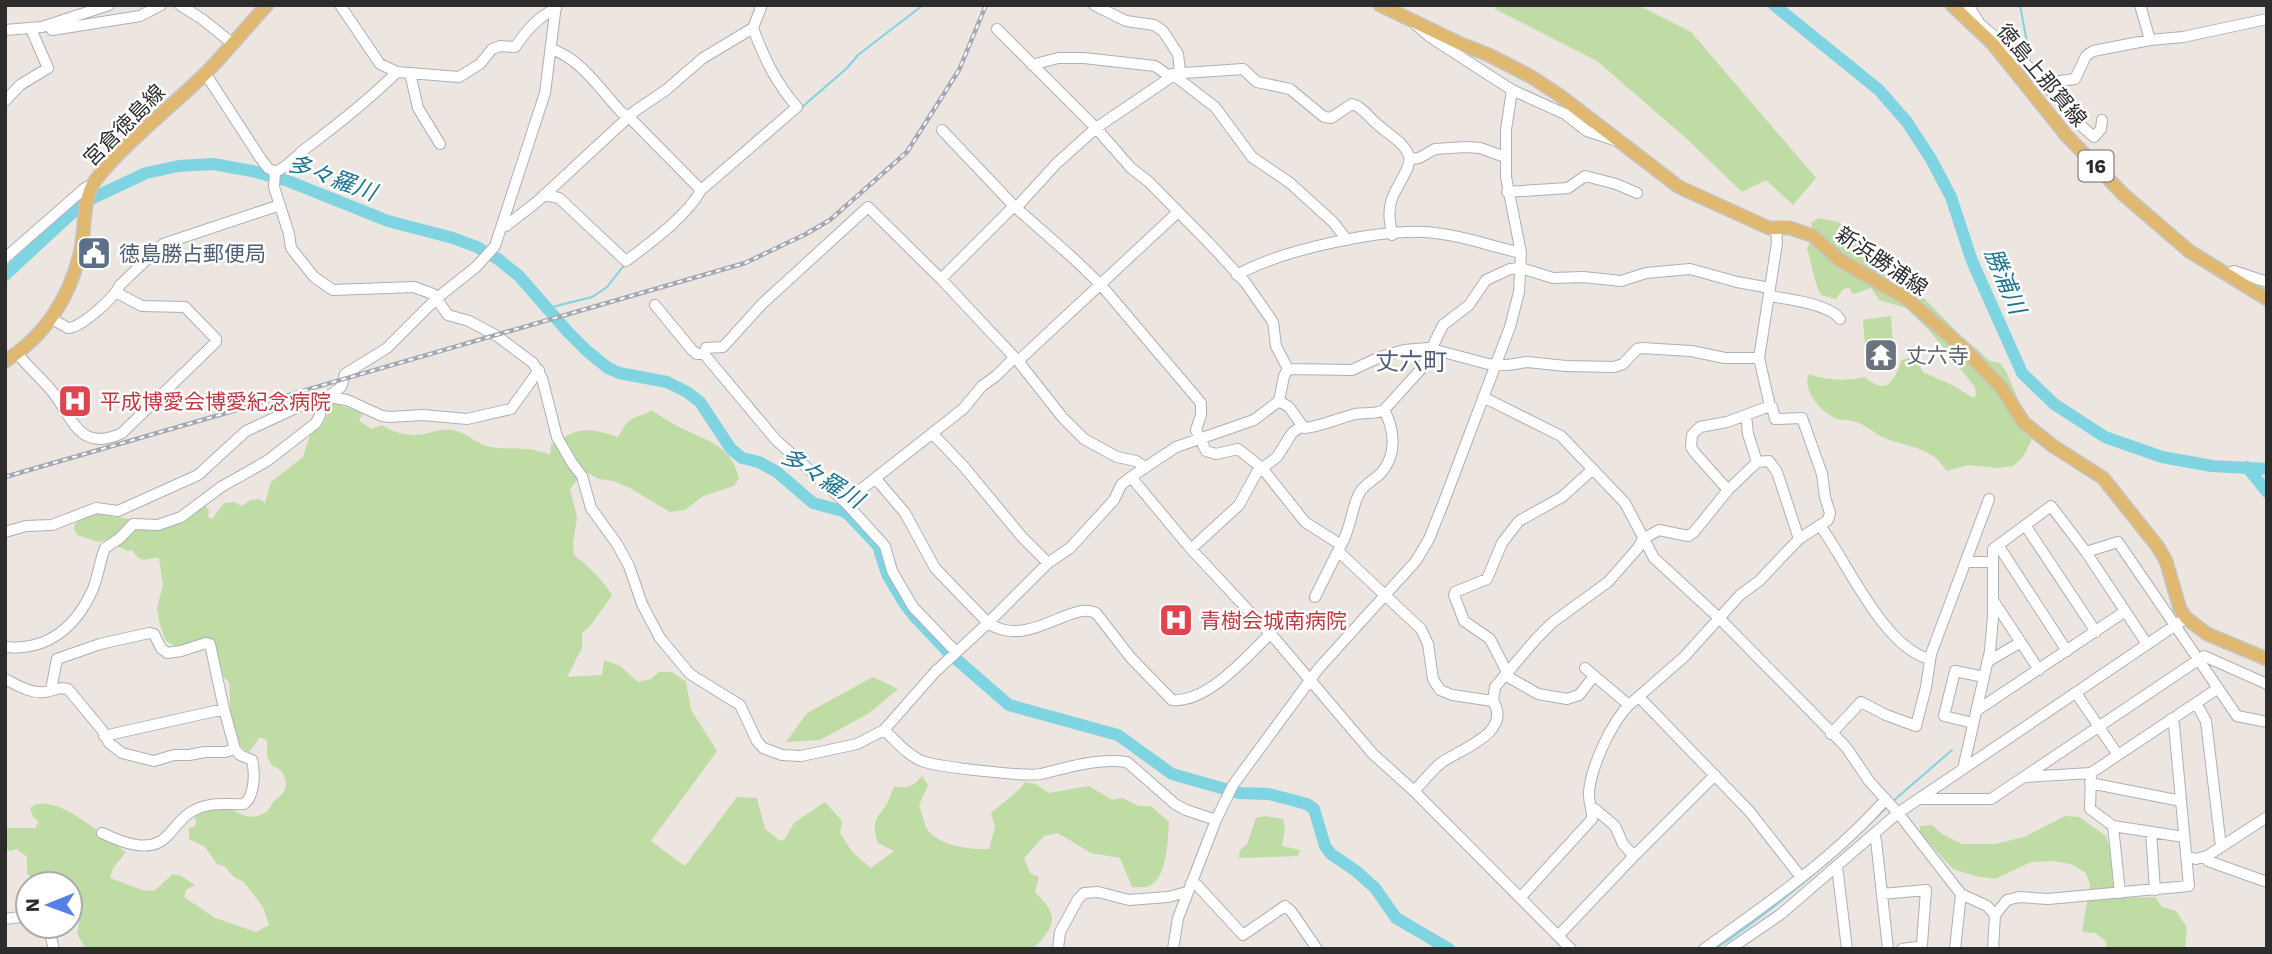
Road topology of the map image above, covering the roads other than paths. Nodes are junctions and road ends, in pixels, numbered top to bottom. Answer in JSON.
{"nodes":[{"id":1,"x":109,"y":5,"type":"edge"},
{"id":2,"x":161,"y":5,"type":"edge"},
{"id":3,"x":180,"y":5,"type":"edge"},
{"id":4,"x":267,"y":5,"type":"edge"},
{"id":5,"x":340,"y":5,"type":"edge"},
{"id":6,"x":762,"y":5,"type":"edge"},
{"id":7,"x":1094,"y":5,"type":"edge"},
{"id":8,"x":1380,"y":5,"type":"edge"},
{"id":9,"x":1952,"y":5,"type":"edge"},
{"id":10,"x":1968,"y":5,"type":"edge"},
{"id":11,"x":2140,"y":5,"type":"edge"},
{"id":12,"x":556,"y":7,"type":"edge"},
{"id":13,"x":1411,"y":19,"type":"junction"},
{"id":14,"x":2267,"y":19,"type":"edge"},
{"id":15,"x":48,"y":25,"type":"junction"},
{"id":16,"x":1978,"y":26,"type":"junction"},
{"id":17,"x":752,"y":28,"type":"junction"},
{"id":18,"x":31,"y":29,"type":"junction"},
{"id":19,"x":997,"y":29,"type":"dead end"},
{"id":20,"x":5,"y":30,"type":"edge"},
{"id":21,"x":2150,"y":40,"type":"junction"},
{"id":22,"x":232,"y":43,"type":"junction"},
{"id":23,"x":551,"y":49,"type":"junction"},
{"id":24,"x":1032,"y":65,"type":"junction"},
{"id":25,"x":397,"y":72,"type":"junction"},
{"id":26,"x":205,"y":73,"type":"junction"},
{"id":27,"x":410,"y":74,"type":"junction"},
{"id":28,"x":1173,"y":74,"type":"junction"},
{"id":29,"x":2044,"y":83,"type":"junction"},
{"id":30,"x":1512,"y":90,"type":"junction"},
{"id":31,"x":5,"y":101,"type":"edge"},
{"id":32,"x":629,"y":117,"type":"junction"},
{"id":33,"x":2102,"y":120,"type":"dead end"},
{"id":34,"x":1096,"y":128,"type":"junction"},
{"id":35,"x":942,"y":130,"type":"dead end"},
{"id":36,"x":1616,"y":141,"type":"junction"},
{"id":37,"x":440,"y":144,"type":"dead end"},
{"id":38,"x":1505,"y":157,"type":"junction"},
{"id":39,"x":1409,"y":159,"type":"junction"},
{"id":40,"x":275,"y":176,"type":"junction"},
{"id":41,"x":91,"y":188,"type":"junction"},
{"id":42,"x":701,"y":190,"type":"junction"},
{"id":43,"x":1507,"y":192,"type":"junction"},
{"id":44,"x":1637,"y":193,"type":"dead end"},
{"id":45,"x":544,"y":195,"type":"junction"},
{"id":46,"x":280,"y":205,"type":"junction"},
{"id":47,"x":1015,"y":207,"type":"junction"},
{"id":48,"x":1178,"y":212,"type":"junction"},
{"id":49,"x":502,"y":226,"type":"junction"},
{"id":50,"x":1776,"y":229,"type":"junction"},
{"id":51,"x":1392,"y":235,"type":"junction"},
{"id":52,"x":1347,"y":240,"type":"junction"},
{"id":53,"x":1521,"y":253,"type":"junction"},
{"id":54,"x":5,"y":258,"type":"edge"},
{"id":55,"x":1521,"y":268,"type":"junction"},
{"id":56,"x":1237,"y":275,"type":"junction"},
{"id":57,"x":2227,"y":275,"type":"junction"},
{"id":58,"x":941,"y":279,"type":"junction"},
{"id":59,"x":2267,"y":282,"type":"edge"},
{"id":60,"x":1101,"y":285,"type":"junction"},
{"id":61,"x":1770,"y":292,"type":"junction"},
{"id":62,"x":117,"y":293,"type":"junction"},
{"id":63,"x":437,"y":298,"type":"junction"},
{"id":64,"x":2267,"y":299,"type":"edge"},
{"id":65,"x":655,"y":306,"type":"dead end"},
{"id":66,"x":52,"y":319,"type":"junction"},
{"id":67,"x":1840,"y":319,"type":"dead end"},
{"id":68,"x":1432,"y":348,"type":"junction"},
{"id":69,"x":704,"y":354,"type":"junction"},
{"id":70,"x":11,"y":357,"type":"edge"},
{"id":71,"x":1759,"y":358,"type":"junction"},
{"id":72,"x":1016,"y":360,"type":"junction"},
{"id":73,"x":1495,"y":365,"type":"junction"},
{"id":74,"x":1288,"y":369,"type":"junction"},
{"id":75,"x":539,"y":370,"type":"junction"},
{"id":76,"x":341,"y":387,"type":"junction"},
{"id":77,"x":1483,"y":397,"type":"junction"},
{"id":78,"x":324,"y":398,"type":"junction"},
{"id":79,"x":347,"y":400,"type":"junction"},
{"id":80,"x":1279,"y":401,"type":"junction"},
{"id":81,"x":1770,"y":406,"type":"junction"},
{"id":82,"x":1384,"y":410,"type":"junction"},
{"id":83,"x":1746,"y":415,"type":"junction"},
{"id":84,"x":1302,"y":426,"type":"junction"},
{"id":85,"x":932,"y":433,"type":"junction"},
{"id":86,"x":1199,"y":439,"type":"junction"},
{"id":87,"x":1757,"y":462,"type":"junction"},
{"id":88,"x":1145,"y":467,"type":"junction"},
{"id":89,"x":1262,"y":468,"type":"junction"},
{"id":90,"x":1593,"y":469,"type":"junction"},
{"id":91,"x":1131,"y":477,"type":"junction"},
{"id":92,"x":876,"y":479,"type":"junction"},
{"id":93,"x":1728,"y":490,"type":"junction"},
{"id":94,"x":1989,"y":499,"type":"dead end"},
{"id":95,"x":845,"y":502,"type":"junction"},
{"id":96,"x":2025,"y":525,"type":"junction"},
{"id":97,"x":1821,"y":527,"type":"junction"},
{"id":98,"x":5,"y":532,"type":"edge"},
{"id":99,"x":1643,"y":539,"type":"junction"},
{"id":100,"x":1799,"y":539,"type":"junction"},
{"id":101,"x":1998,"y":545,"type":"junction"},
{"id":102,"x":1339,"y":548,"type":"junction"},
{"id":103,"x":1191,"y":549,"type":"junction"},
{"id":104,"x":2086,"y":552,"type":"junction"},
{"id":105,"x":1966,"y":562,"type":"junction"},
{"id":106,"x":1993,"y":562,"type":"junction"},
{"id":107,"x":1048,"y":563,"type":"junction"},
{"id":108,"x":1387,"y":595,"type":"junction"},
{"id":109,"x":1315,"y":597,"type":"dead end"},
{"id":110,"x":1993,"y":600,"type":"junction"},
{"id":111,"x":2124,"y":612,"type":"junction"},
{"id":112,"x":1719,"y":618,"type":"junction"},
{"id":113,"x":2180,"y":622,"type":"junction"},
{"id":114,"x":988,"y":623,"type":"junction"},
{"id":115,"x":2096,"y":632,"type":"junction"},
{"id":116,"x":1270,"y":634,"type":"junction"},
{"id":117,"x":2021,"y":642,"type":"junction"},
{"id":118,"x":2147,"y":644,"type":"junction"},
{"id":119,"x":5,"y":647,"type":"edge"},
{"id":120,"x":2067,"y":651,"type":"junction"},
{"id":121,"x":954,"y":655,"type":"junction"},
{"id":122,"x":1929,"y":659,"type":"junction"},
{"id":123,"x":2267,"y":659,"type":"edge"},
{"id":124,"x":2198,"y":660,"type":"junction"},
{"id":125,"x":1987,"y":662,"type":"junction"},
{"id":126,"x":1585,"y":668,"type":"dead end"},
{"id":127,"x":2039,"y":670,"type":"junction"},
{"id":128,"x":1507,"y":673,"type":"junction"},
{"id":129,"x":1594,"y":676,"type":"junction"},
{"id":130,"x":1984,"y":677,"type":"junction"},
{"id":131,"x":5,"y":679,"type":"edge"},
{"id":132,"x":1310,"y":681,"type":"junction"},
{"id":133,"x":2267,"y":684,"type":"edge"},
{"id":134,"x":2217,"y":689,"type":"junction"},
{"id":135,"x":51,"y":690,"type":"junction"},
{"id":136,"x":2076,"y":692,"type":"junction"},
{"id":137,"x":1639,"y":696,"type":"junction"},
{"id":138,"x":1493,"y":701,"type":"junction"},
{"id":139,"x":2196,"y":703,"type":"junction"},
{"id":140,"x":1629,"y":705,"type":"junction"},
{"id":141,"x":224,"y":709,"type":"junction"},
{"id":142,"x":1976,"y":711,"type":"junction"},
{"id":143,"x":2171,"y":719,"type":"junction"},
{"id":144,"x":2267,"y":722,"type":"edge"},
{"id":145,"x":1973,"y":723,"type":"junction"},
{"id":146,"x":2099,"y":726,"type":"junction"},
{"id":147,"x":884,"y":730,"type":"junction"},
{"id":148,"x":1831,"y":734,"type":"junction"},
{"id":149,"x":104,"y":736,"type":"junction"},
{"id":150,"x":235,"y":749,"type":"junction"},
{"id":151,"x":2118,"y":755,"type":"junction"},
{"id":152,"x":1963,"y":769,"type":"junction"},
{"id":153,"x":1715,"y":775,"type":"junction"},
{"id":154,"x":2024,"y":777,"type":"junction"},
{"id":155,"x":2090,"y":778,"type":"junction"},
{"id":156,"x":1414,"y":791,"type":"junction"},
{"id":157,"x":1886,"y":799,"type":"junction"},
{"id":158,"x":1919,"y":799,"type":"junction"},
{"id":159,"x":2181,"y":801,"type":"junction"},
{"id":160,"x":1592,"y":809,"type":"junction"},
{"id":161,"x":1898,"y":813,"type":"junction"},
{"id":162,"x":2267,"y":817,"type":"edge"},
{"id":163,"x":1216,"y":820,"type":"junction"},
{"id":164,"x":2113,"y":826,"type":"junction"},
{"id":165,"x":2151,"y":832,"type":"junction"},
{"id":166,"x":102,"y":833,"type":"dead end"},
{"id":167,"x":1874,"y":835,"type":"junction"},
{"id":168,"x":2184,"y":837,"type":"junction"},
{"id":169,"x":2221,"y":847,"type":"junction"},
{"id":170,"x":1634,"y":856,"type":"junction"},
{"id":171,"x":2186,"y":856,"type":"junction"},
{"id":172,"x":2205,"y":857,"type":"junction"},
{"id":173,"x":1838,"y":866,"type":"junction"},
{"id":174,"x":1800,"y":876,"type":"junction"},
{"id":175,"x":2267,"y":882,"type":"edge"},
{"id":176,"x":1189,"y":888,"type":"junction"},
{"id":177,"x":2155,"y":890,"type":"junction"},
{"id":178,"x":2120,"y":893,"type":"junction"},
{"id":179,"x":1882,"y":894,"type":"junction"},
{"id":180,"x":1961,"y":894,"type":"junction"},
{"id":181,"x":1520,"y":898,"type":"junction"},
{"id":182,"x":1995,"y":915,"type":"junction"},
{"id":183,"x":1559,"y":935,"type":"junction"},
{"id":184,"x":1917,"y":948,"type":"edge"},
{"id":185,"x":1058,"y":949,"type":"edge"},
{"id":186,"x":1173,"y":949,"type":"edge"},
{"id":187,"x":1317,"y":949,"type":"edge"},
{"id":188,"x":1571,"y":949,"type":"edge"},
{"id":189,"x":1704,"y":949,"type":"edge"},
{"id":190,"x":1730,"y":949,"type":"edge"},
{"id":191,"x":1847,"y":949,"type":"edge"},
{"id":192,"x":1888,"y":949,"type":"edge"},
{"id":193,"x":1902,"y":949,"type":"edge"},
{"id":194,"x":1955,"y":949,"type":"edge"},
{"id":195,"x":1993,"y":949,"type":"edge"}],
"edges":[{"from":1,"to":15,"type":"street"},
{"from":2,"to":15,"type":"street"},
{"from":3,"to":22,"type":"street"},
{"from":4,"to":22,"type":"main road","name":"宮倉徳島線"},
{"from":5,"to":25,"type":"street"},
{"from":6,"to":17,"type":"street"},
{"from":7,"to":28,"type":"street"},
{"from":8,"to":13,"type":"main road","name":"新浜勝浦線"},
{"from":9,"to":16,"type":"main road","name":"徳島上那賀線","number":"16"},
{"from":10,"to":16,"type":"street"},
{"from":11,"to":21,"type":"street"},
{"from":12,"to":23,"type":"street"},
{"from":12,"to":27,"type":"street"},
{"from":13,"to":30,"type":"street"},
{"from":13,"to":36,"type":"main road","name":"新浜勝浦線"},
{"from":14,"to":21,"type":"street"},
{"from":15,"to":18,"type":"street"},
{"from":16,"to":29,"type":"street"},
{"from":16,"to":57,"type":"main road","name":"徳島上那賀線","number":"16"},
{"from":17,"to":32,"type":"street"},
{"from":17,"to":42,"type":"street"},
{"from":18,"to":20,"type":"street"},
{"from":18,"to":31,"type":"street"},
{"from":19,"to":24,"type":"street"},
{"from":21,"to":29,"type":"street"},
{"from":22,"to":26,"type":"main road","name":"宮倉徳島線"},
{"from":23,"to":32,"type":"street"},
{"from":23,"to":49,"type":"street"},
{"from":24,"to":28,"type":"street"},
{"from":24,"to":34,"type":"street"},
{"from":25,"to":27,"type":"street"},
{"from":25,"to":40,"type":"street"},
{"from":26,"to":40,"type":"street"},
{"from":26,"to":41,"type":"main road","name":"宮倉徳島線"},
{"from":27,"to":37,"type":"street"},
{"from":28,"to":34,"type":"street"},
{"from":28,"to":39,"type":"street"},
{"from":28,"to":52,"type":"street"},
{"from":29,"to":33,"type":"street"},
{"from":30,"to":36,"type":"street"},
{"from":30,"to":38,"type":"street"},
{"from":32,"to":42,"type":"street"},
{"from":32,"to":45,"type":"street"},
{"from":34,"to":47,"type":"street"},
{"from":34,"to":48,"type":"street"},
{"from":35,"to":47,"type":"street"},
{"from":36,"to":50,"type":"main road","name":"新浜勝浦線"},
{"from":38,"to":39,"type":"street"},
{"from":38,"to":43,"type":"street"},
{"from":39,"to":51,"type":"street"},
{"from":40,"to":46,"type":"street"},
{"from":41,"to":54,"type":"street"},
{"from":41,"to":66,"type":"main road","name":"宮倉徳島線"},
{"from":42,"to":45,"type":"street"},
{"from":43,"to":44,"type":"street"},
{"from":43,"to":53,"type":"street"},
{"from":45,"to":49,"type":"street"},
{"from":46,"to":62,"type":"street"},
{"from":46,"to":63,"type":"street"},
{"from":47,"to":58,"type":"street"},
{"from":47,"to":60,"type":"street"},
{"from":48,"to":56,"type":"street"},
{"from":48,"to":60,"type":"street"},
{"from":49,"to":63,"type":"street"},
{"from":50,"to":61,"type":"street"},
{"from":50,"to":113,"type":"main road","name":"新浜勝浦線"},
{"from":51,"to":52,"type":"street"},
{"from":51,"to":53,"type":"street"},
{"from":52,"to":56,"type":"street"},
{"from":53,"to":55,"type":"street"},
{"from":55,"to":61,"type":"street"},
{"from":55,"to":68,"type":"street"},
{"from":55,"to":73,"type":"street"},
{"from":56,"to":74,"type":"street"},
{"from":57,"to":59,"type":"street"},
{"from":57,"to":64,"type":"main road","name":"徳島上那賀線","number":"16"},
{"from":58,"to":69,"type":"street"},
{"from":58,"to":72,"type":"street"},
{"from":60,"to":72,"type":"street"},
{"from":60,"to":86,"type":"street"},
{"from":61,"to":67,"type":"street"},
{"from":61,"to":71,"type":"street"},
{"from":62,"to":66,"type":"street"},
{"from":62,"to":70,"type":"street"},
{"from":63,"to":75,"type":"street"},
{"from":63,"to":76,"type":"street"},
{"from":65,"to":69,"type":"street"},
{"from":66,"to":70,"type":"main road","name":"宮倉徳島線"},
{"from":68,"to":73,"type":"street"},
{"from":68,"to":74,"type":"street"},
{"from":68,"to":82,"type":"street"},
{"from":69,"to":95,"type":"street"},
{"from":71,"to":73,"type":"street"},
{"from":71,"to":81,"type":"street"},
{"from":72,"to":85,"type":"street"},
{"from":72,"to":88,"type":"street"},
{"from":73,"to":77,"type":"street"},
{"from":74,"to":80,"type":"street"},
{"from":75,"to":79,"type":"street"},
{"from":75,"to":147,"type":"street"},
{"from":76,"to":78,"type":"street"},
{"from":76,"to":79,"type":"street"},
{"from":77,"to":90,"type":"street"},
{"from":77,"to":108,"type":"street"},
{"from":78,"to":79,"type":"street"},
{"from":78,"to":98,"type":"street"},
{"from":78,"to":119,"type":"street"},
{"from":80,"to":84,"type":"street"},
{"from":80,"to":86,"type":"street"},
{"from":81,"to":83,"type":"street"},
{"from":81,"to":97,"type":"street"},
{"from":82,"to":84,"type":"street"},
{"from":82,"to":102,"type":"street"},
{"from":83,"to":87,"type":"street"},
{"from":83,"to":93,"type":"street"},
{"from":84,"to":89,"type":"street"},
{"from":85,"to":92,"type":"street"},
{"from":85,"to":107,"type":"street"},
{"from":86,"to":88,"type":"street"},
{"from":86,"to":89,"type":"street"},
{"from":87,"to":93,"type":"street"},
{"from":87,"to":100,"type":"street"},
{"from":88,"to":91,"type":"street"},
{"from":89,"to":102,"type":"street"},
{"from":89,"to":103,"type":"street"},
{"from":90,"to":99,"type":"street"},
{"from":90,"to":128,"type":"street"},
{"from":91,"to":103,"type":"street"},
{"from":91,"to":107,"type":"street"},
{"from":92,"to":95,"type":"street"},
{"from":92,"to":114,"type":"street"},
{"from":93,"to":99,"type":"street"},
{"from":94,"to":105,"type":"street"},
{"from":95,"to":121,"type":"street"},
{"from":96,"to":101,"type":"street"},
{"from":96,"to":104,"type":"street"},
{"from":96,"to":115,"type":"street"},
{"from":97,"to":100,"type":"street"},
{"from":97,"to":122,"type":"street"},
{"from":99,"to":112,"type":"street"},
{"from":99,"to":128,"type":"street"},
{"from":100,"to":112,"type":"street"},
{"from":101,"to":106,"type":"street"},
{"from":101,"to":120,"type":"street"},
{"from":102,"to":108,"type":"street"},
{"from":102,"to":109,"type":"street"},
{"from":103,"to":116,"type":"street"},
{"from":104,"to":111,"type":"street"},
{"from":104,"to":113,"type":"street"},
{"from":105,"to":106,"type":"street"},
{"from":105,"to":122,"type":"street"},
{"from":106,"to":110,"type":"street"},
{"from":107,"to":114,"type":"street"},
{"from":108,"to":132,"type":"street"},
{"from":108,"to":138,"type":"street"},
{"from":110,"to":117,"type":"street"},
{"from":110,"to":125,"type":"street"},
{"from":111,"to":115,"type":"street"},
{"from":111,"to":118,"type":"street"},
{"from":112,"to":137,"type":"street"},
{"from":112,"to":148,"type":"street"},
{"from":113,"to":118,"type":"street"},
{"from":113,"to":123,"type":"main road"},
{"from":113,"to":124,"type":"street"},
{"from":114,"to":116,"type":"street"},
{"from":114,"to":121,"type":"street"},
{"from":115,"to":120,"type":"street"},
{"from":116,"to":132,"type":"street"},
{"from":117,"to":125,"type":"street"},
{"from":117,"to":127,"type":"street"},
{"from":118,"to":136,"type":"street"},
{"from":120,"to":127,"type":"street"},
{"from":121,"to":147,"type":"street"},
{"from":122,"to":148,"type":"street"},
{"from":124,"to":133,"type":"street"},
{"from":124,"to":134,"type":"street"},
{"from":124,"to":146,"type":"street"},
{"from":125,"to":130,"type":"street"},
{"from":126,"to":129,"type":"street"},
{"from":127,"to":142,"type":"street"},
{"from":128,"to":129,"type":"street"},
{"from":128,"to":138,"type":"street"},
{"from":129,"to":140,"type":"street"},
{"from":130,"to":142,"type":"street"},
{"from":130,"to":145,"type":"street"},
{"from":131,"to":135,"type":"street"},
{"from":132,"to":156,"type":"street"},
{"from":132,"to":163,"type":"street"},
{"from":134,"to":139,"type":"street"},
{"from":134,"to":144,"type":"street"},
{"from":135,"to":141,"type":"street"},
{"from":135,"to":149,"type":"street"},
{"from":136,"to":146,"type":"street"},
{"from":136,"to":152,"type":"street"},
{"from":137,"to":140,"type":"street"},
{"from":137,"to":153,"type":"street"},
{"from":138,"to":156,"type":"street"},
{"from":139,"to":143,"type":"street"},
{"from":139,"to":169,"type":"street"},
{"from":140,"to":160,"type":"street"},
{"from":141,"to":149,"type":"street"},
{"from":141,"to":150,"type":"street"},
{"from":142,"to":145,"type":"street"},
{"from":143,"to":151,"type":"street"},
{"from":143,"to":159,"type":"street"},
{"from":145,"to":152,"type":"street"},
{"from":146,"to":151,"type":"street"},
{"from":146,"to":154,"type":"street"},
{"from":147,"to":163,"type":"street"},
{"from":148,"to":157,"type":"street"},
{"from":149,"to":150,"type":"street"},
{"from":150,"to":166,"type":"street"},
{"from":151,"to":155,"type":"street"},
{"from":152,"to":158,"type":"street"},
{"from":153,"to":170,"type":"street"},
{"from":153,"to":174,"type":"street"},
{"from":154,"to":155,"type":"street"},
{"from":154,"to":158,"type":"street"},
{"from":155,"to":159,"type":"street"},
{"from":155,"to":164,"type":"street"},
{"from":156,"to":181,"type":"street"},
{"from":157,"to":161,"type":"street"},
{"from":157,"to":174,"type":"street"},
{"from":158,"to":161,"type":"street"},
{"from":159,"to":168,"type":"street"},
{"from":160,"to":170,"type":"street"},
{"from":160,"to":181,"type":"street"},
{"from":161,"to":167,"type":"street"},
{"from":161,"to":180,"type":"street"},
{"from":162,"to":169,"type":"street"},
{"from":163,"to":176,"type":"street"},
{"from":164,"to":165,"type":"street"},
{"from":164,"to":178,"type":"street"},
{"from":165,"to":168,"type":"street"},
{"from":165,"to":177,"type":"street"},
{"from":167,"to":173,"type":"street"},
{"from":167,"to":179,"type":"street"},
{"from":168,"to":171,"type":"street"},
{"from":169,"to":172,"type":"street"},
{"from":170,"to":183,"type":"street"},
{"from":171,"to":172,"type":"street"},
{"from":171,"to":177,"type":"street"},
{"from":172,"to":175,"type":"street"},
{"from":173,"to":190,"type":"street"},
{"from":173,"to":191,"type":"street"},
{"from":174,"to":189,"type":"street"},
{"from":176,"to":185,"type":"street"},
{"from":176,"to":186,"type":"street"},
{"from":176,"to":187,"type":"street"},
{"from":177,"to":178,"type":"street"},
{"from":178,"to":182,"type":"street"},
{"from":179,"to":184,"type":"street"},
{"from":179,"to":192,"type":"street"},
{"from":180,"to":182,"type":"street"},
{"from":180,"to":194,"type":"street"},
{"from":181,"to":183,"type":"street"},
{"from":182,"to":195,"type":"street"},
{"from":183,"to":188,"type":"street"},
{"from":184,"to":193,"type":"street"}]}
